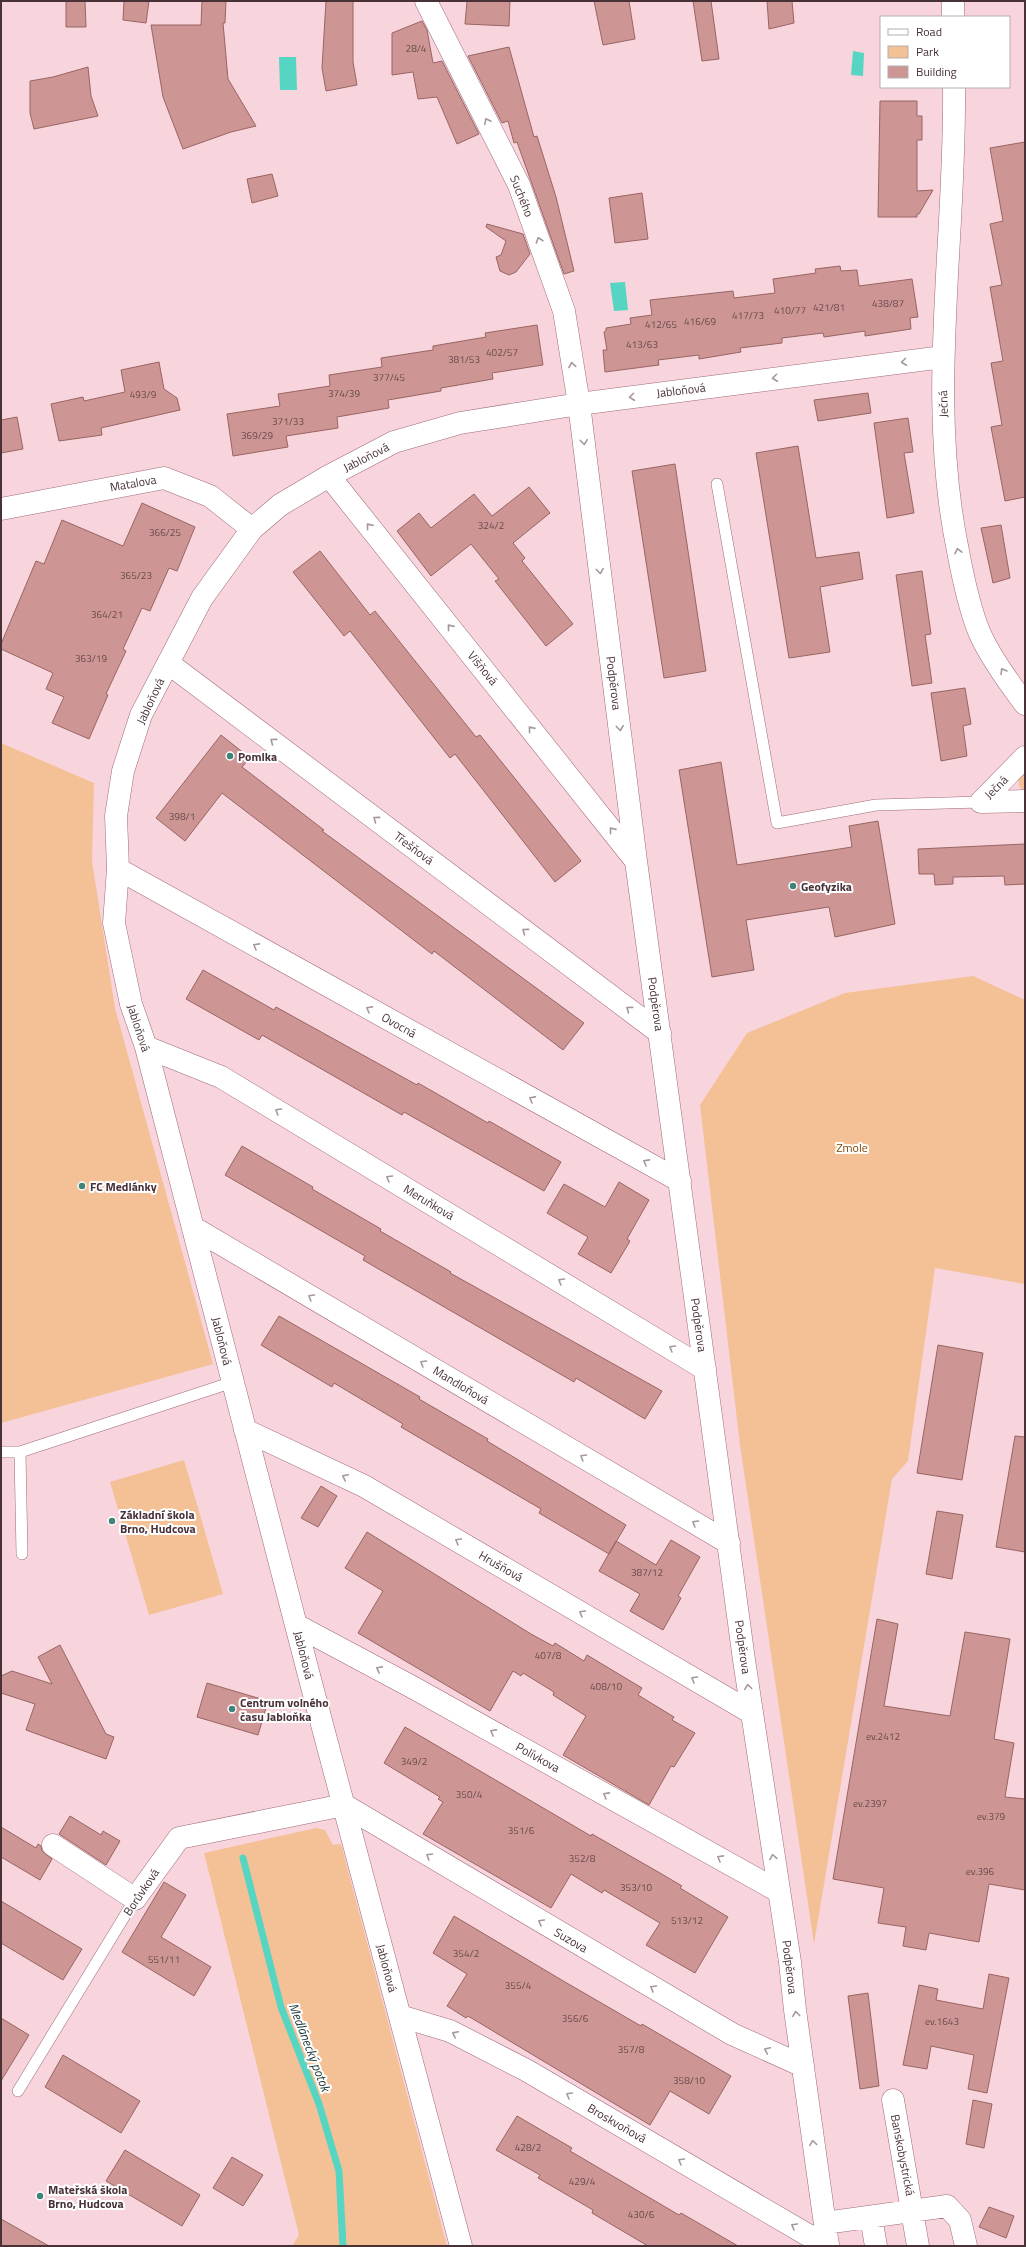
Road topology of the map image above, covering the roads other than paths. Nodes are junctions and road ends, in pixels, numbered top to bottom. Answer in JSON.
{"nodes":[{"id":1,"x":426,"y":1,"type":"edge"},
{"id":2,"x":953,"y":1,"type":"edge"},
{"id":3,"x":953,"y":16,"type":"edge"},
{"id":4,"x":954,"y":88,"type":"edge"},
{"id":5,"x":943,"y":357,"type":"junction"},
{"id":6,"x":579,"y":404,"type":"junction"},
{"id":7,"x":329,"y":476,"type":"junction"},
{"id":8,"x":717,"y":484,"type":"dead end"},
{"id":9,"x":1,"y":509,"type":"edge"},
{"id":10,"x":252,"y":529,"type":"junction"},
{"id":11,"x":168,"y":663,"type":"junction"},
{"id":12,"x":1025,"y":704,"type":"edge"},
{"id":13,"x":1025,"y":758,"type":"edge"},
{"id":14,"x":981,"y":802,"type":"junction"},
{"id":15,"x":1025,"y":802,"type":"edge"},
{"id":16,"x":636,"y":861,"type":"junction"},
{"id":17,"x":118,"y":869,"type":"junction"},
{"id":18,"x":660,"y":1033,"type":"junction"},
{"id":19,"x":146,"y":1048,"type":"junction"},
{"id":20,"x":680,"y":1181,"type":"junction"},
{"id":21,"x":194,"y":1228,"type":"junction"},
{"id":22,"x":705,"y":1368,"type":"junction"},
{"id":23,"x":233,"y":1382,"type":"junction"},
{"id":24,"x":245,"y":1430,"type":"junction"},
{"id":25,"x":1,"y":1452,"type":"edge"},
{"id":26,"x":20,"y":1452,"type":"junction"},
{"id":27,"x":729,"y":1543,"type":"junction"},
{"id":28,"x":22,"y":1554,"type":"dead end"},
{"id":29,"x":296,"y":1625,"type":"junction"},
{"id":30,"x":752,"y":1713,"type":"junction"},
{"id":31,"x":344,"y":1805,"type":"junction"},
{"id":32,"x":53,"y":1845,"type":"dead end"},
{"id":33,"x":778,"y":1891,"type":"junction"},
{"id":34,"x":135,"y":1899,"type":"junction"},
{"id":35,"x":400,"y":2016,"type":"junction"},
{"id":36,"x":803,"y":2066,"type":"junction"},
{"id":37,"x":18,"y":2091,"type":"dead end"},
{"id":38,"x":893,"y":2100,"type":"dead end"},
{"id":39,"x":913,"y":2210,"type":"junction"},
{"id":40,"x":871,"y":2217,"type":"junction"},
{"id":41,"x":825,"y":2223,"type":"junction"},
{"id":42,"x":828,"y":2245,"type":"edge"},
{"id":43,"x":462,"y":2246,"type":"edge"},
{"id":44,"x":876,"y":2246,"type":"edge"},
{"id":45,"x":918,"y":2246,"type":"edge"},
{"id":46,"x":966,"y":2246,"type":"edge"}],
"edges":[{"from":6,"to":1,"type":"street","name":"Suchého","one_way":true},
{"from":2,"to":3,"type":"street"},
{"from":4,"to":5,"type":"street","name":"Ječná"},
{"from":5,"to":6,"type":"street","name":"Jabloňová","one_way":true},
{"from":12,"to":5,"type":"street","name":"Ječná","one_way":true},
{"from":6,"to":7,"type":"street","name":"Jabloňová"},
{"from":6,"to":16,"type":"street","name":"Podpěrova","one_way":true},
{"from":7,"to":10,"type":"street","name":"Jabloňová"},
{"from":16,"to":7,"type":"street","name":"Višňová","one_way":true},
{"from":8,"to":14,"type":"lane"},
{"from":9,"to":10,"type":"street","name":"Matalova"},
{"from":10,"to":11,"type":"street","name":"Jabloňová"},
{"from":11,"to":17,"type":"street","name":"Jabloňová"},
{"from":18,"to":11,"type":"street","name":"Třešňová","one_way":true},
{"from":13,"to":14,"type":"street","name":"Ječná"},
{"from":14,"to":15,"type":"street","name":"Ječná"},
{"from":16,"to":18,"type":"street","name":"Podpěrova"},
{"from":17,"to":19,"type":"street","name":"Jabloňová"},
{"from":20,"to":17,"type":"street","name":"Ovocná","one_way":true},
{"from":18,"to":20,"type":"street","name":"Podpěrova"},
{"from":19,"to":21,"type":"street","name":"Jabloňová"},
{"from":22,"to":19,"type":"street","name":"Meruňková","one_way":true},
{"from":20,"to":22,"type":"street","name":"Podpěrova"},
{"from":21,"to":23,"type":"street","name":"Jabloňová"},
{"from":27,"to":21,"type":"street","name":"Mandloňová","one_way":true},
{"from":22,"to":27,"type":"street","name":"Podpěrova"},
{"from":23,"to":24,"type":"street","name":"Jabloňová"},
{"from":23,"to":26,"type":"lane"},
{"from":24,"to":29,"type":"street","name":"Jabloňová"},
{"from":30,"to":24,"type":"street","name":"Hrušňová","one_way":true},
{"from":25,"to":26,"type":"lane"},
{"from":26,"to":28,"type":"lane"},
{"from":30,"to":27,"type":"street","name":"Podpěrova","one_way":true},
{"from":29,"to":31,"type":"street","name":"Jabloňová"},
{"from":33,"to":29,"type":"street","name":"Polívkova","one_way":true},
{"from":33,"to":30,"type":"street","name":"Podpěrova","one_way":true},
{"from":31,"to":34,"type":"street","name":"Borůvková"},
{"from":31,"to":35,"type":"street","name":"Jabloňová"},
{"from":36,"to":31,"type":"street","name":"Suzova","one_way":true},
{"from":32,"to":34,"type":"street"},
{"from":36,"to":33,"type":"street","name":"Podpěrova","one_way":true},
{"from":34,"to":37,"type":"lane","name":"Borůvková"},
{"from":42,"to":35,"type":"street","name":"Broskvoňová","one_way":true},
{"from":35,"to":43,"type":"street","name":"Jabloňová"},
{"from":41,"to":36,"type":"street","name":"Podpěrova","one_way":true},
{"from":38,"to":39,"type":"street","name":"Banskobystrická"},
{"from":39,"to":40,"type":"street","name":"Banskobystrická"},
{"from":39,"to":45,"type":"street","name":"Banskobystrická"},
{"from":39,"to":46,"type":"street","name":"Banskobystrická"},
{"from":40,"to":41,"type":"street","name":"Banskobystrická"},
{"from":40,"to":44,"type":"street"},
{"from":41,"to":42,"type":"street","name":"Podpěrova"}]}
